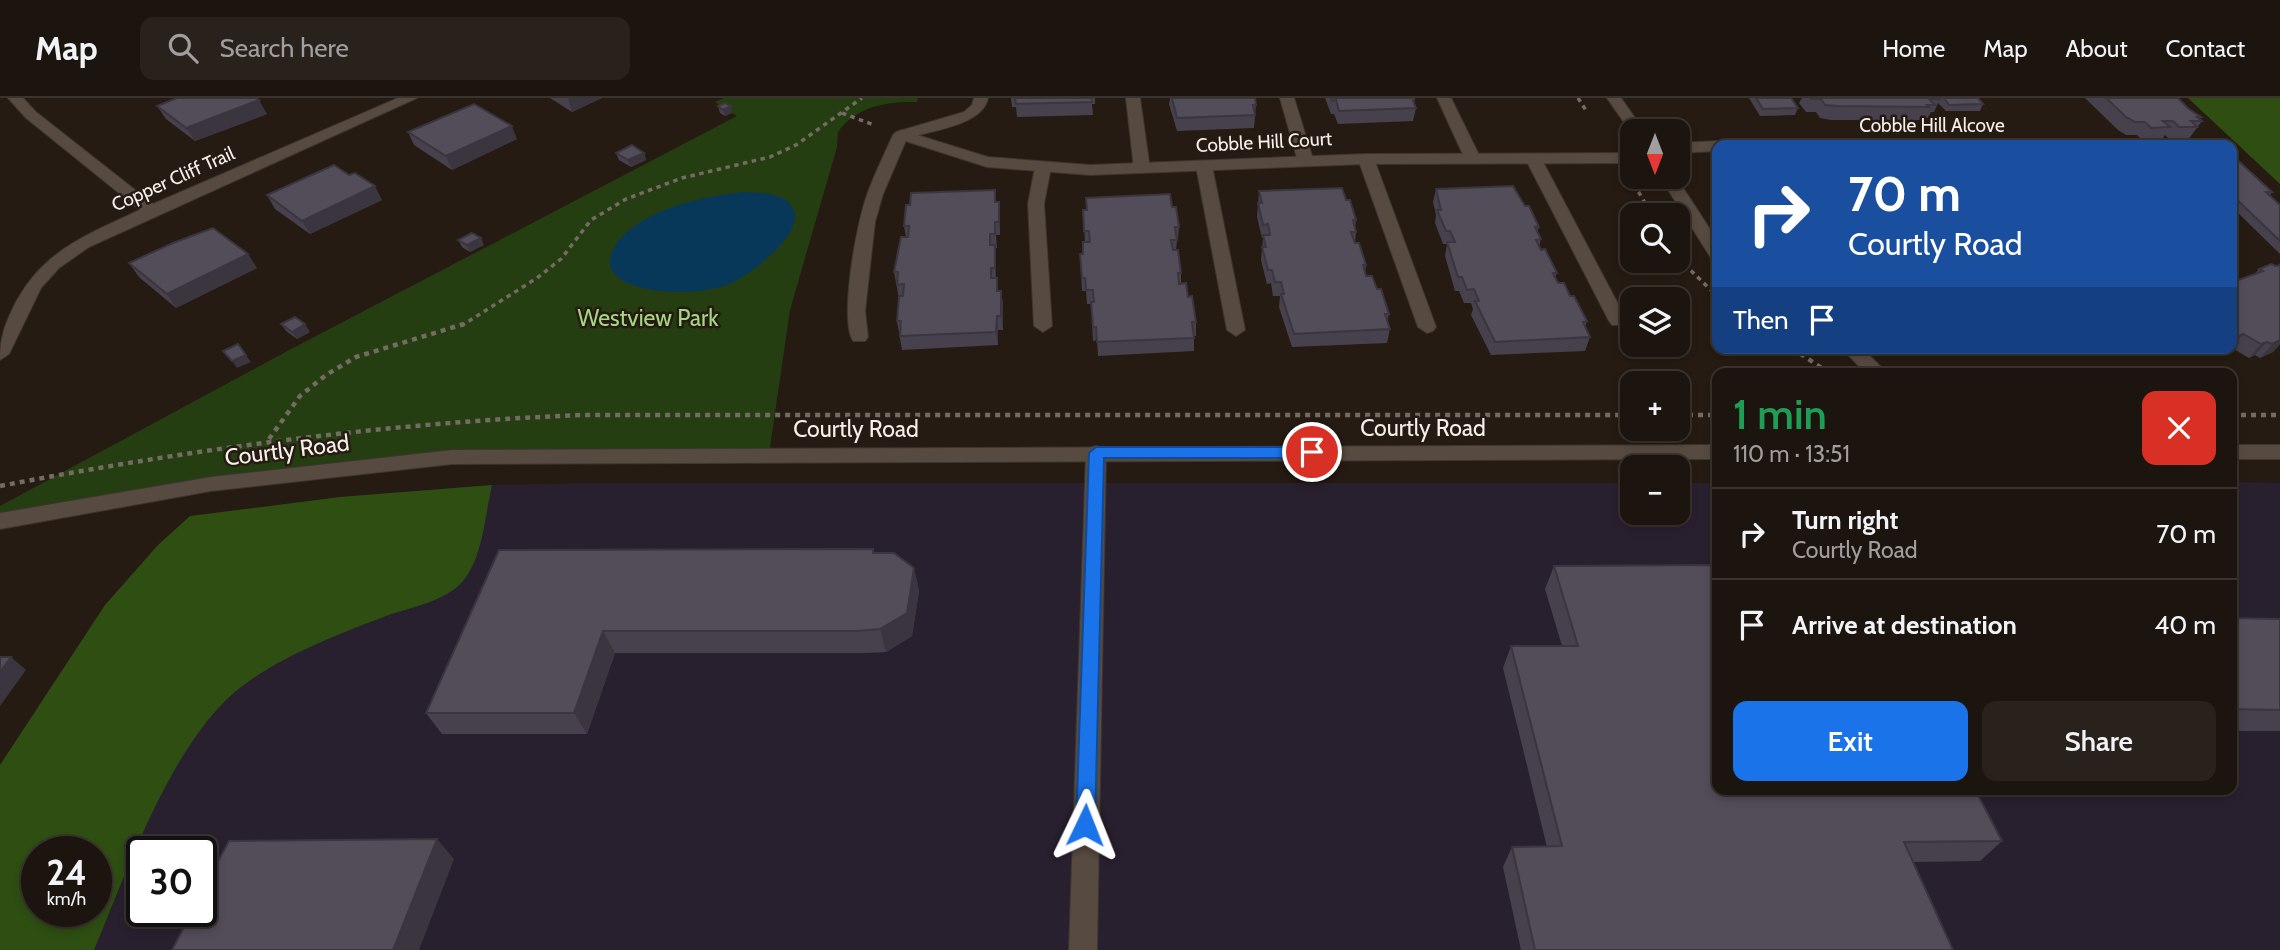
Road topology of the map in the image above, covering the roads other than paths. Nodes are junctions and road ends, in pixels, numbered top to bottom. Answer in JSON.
{"nodes":[{"id":1,"x":15,"y":98,"type":"edge"},
{"id":2,"x":410,"y":98,"type":"edge"},
{"id":3,"x":981,"y":98,"type":"edge"},
{"id":4,"x":1133,"y":98,"type":"edge"},
{"id":5,"x":1287,"y":98,"type":"edge"},
{"id":6,"x":1444,"y":98,"type":"edge"},
{"id":7,"x":1614,"y":98,"type":"edge"},
{"id":8,"x":1629,"y":119,"type":"edge"},
{"id":9,"x":901,"y":135,"type":"junction"},
{"id":10,"x":1712,"y":146,"type":"edge"},
{"id":11,"x":1690,"y":147,"type":"edge"},
{"id":12,"x":1620,"y":158,"type":"edge"},
{"id":13,"x":1366,"y":159,"type":"junction"},
{"id":14,"x":1473,"y":159,"type":"junction"},
{"id":15,"x":1534,"y":160,"type":"junction"},
{"id":16,"x":1307,"y":162,"type":"junction"},
{"id":17,"x":1204,"y":166,"type":"junction"},
{"id":18,"x":1043,"y":167,"type":"junction"},
{"id":19,"x":1142,"y":169,"type":"junction"},
{"id":20,"x":1676,"y":189,"type":"edge"},
{"id":21,"x":151,"y":211,"type":"junction"},
{"id":22,"x":1712,"y":246,"type":"edge"},
{"id":23,"x":1618,"y":321,"type":"dead end"},
{"id":24,"x":1042,"y":326,"type":"dead end"},
{"id":25,"x":1427,"y":327,"type":"dead end"},
{"id":26,"x":1236,"y":330,"type":"dead end"},
{"id":27,"x":859,"y":337,"type":"dead end"},
{"id":28,"x":0,"y":354,"type":"edge"},
{"id":29,"x":1857,"y":354,"type":"edge"},
{"id":30,"x":1872,"y":368,"type":"edge"},
{"id":31,"x":1712,"y":452,"type":"edge"},
{"id":32,"x":2237,"y":452,"type":"edge"},
{"id":33,"x":2280,"y":452,"type":"edge"},
{"id":34,"x":1096,"y":453,"type":"junction"},
{"id":35,"x":0,"y":521,"type":"edge"},
{"id":36,"x":1083,"y":950,"type":"edge"}],
"edges":[{"from":1,"to":21,"type":"street"},
{"from":2,"to":21,"type":"street","name":"Copper Cliff Trail"},
{"from":3,"to":9,"type":"street"},
{"from":4,"to":19,"type":"street"},
{"from":5,"to":16,"type":"street"},
{"from":6,"to":14,"type":"street"},
{"from":7,"to":8,"type":"street"},
{"from":9,"to":18,"type":"street","name":"Cobble Hill Court"},
{"from":9,"to":27,"type":"street"},
{"from":10,"to":11,"type":"street"},
{"from":12,"to":15,"type":"street","name":"Cobble Hill Court"},
{"from":13,"to":14,"type":"street","name":"Cobble Hill Court"},
{"from":13,"to":16,"type":"street","name":"Cobble Hill Court"},
{"from":13,"to":25,"type":"street"},
{"from":14,"to":15,"type":"street","name":"Cobble Hill Court"},
{"from":15,"to":23,"type":"street"},
{"from":16,"to":17,"type":"street","name":"Cobble Hill Court"},
{"from":17,"to":19,"type":"street","name":"Cobble Hill Court"},
{"from":17,"to":26,"type":"street"},
{"from":18,"to":19,"type":"street","name":"Cobble Hill Court"},
{"from":18,"to":24,"type":"street"},
{"from":20,"to":22,"type":"street"},
{"from":21,"to":28,"type":"street","name":"Copper Cliff Trail"},
{"from":29,"to":30,"type":"street"},
{"from":31,"to":34,"type":"street","name":"Courtly Road"},
{"from":32,"to":33,"type":"street"},
{"from":34,"to":35,"type":"street","name":"Courtly Road"},
{"from":34,"to":36,"type":"street"}]}
